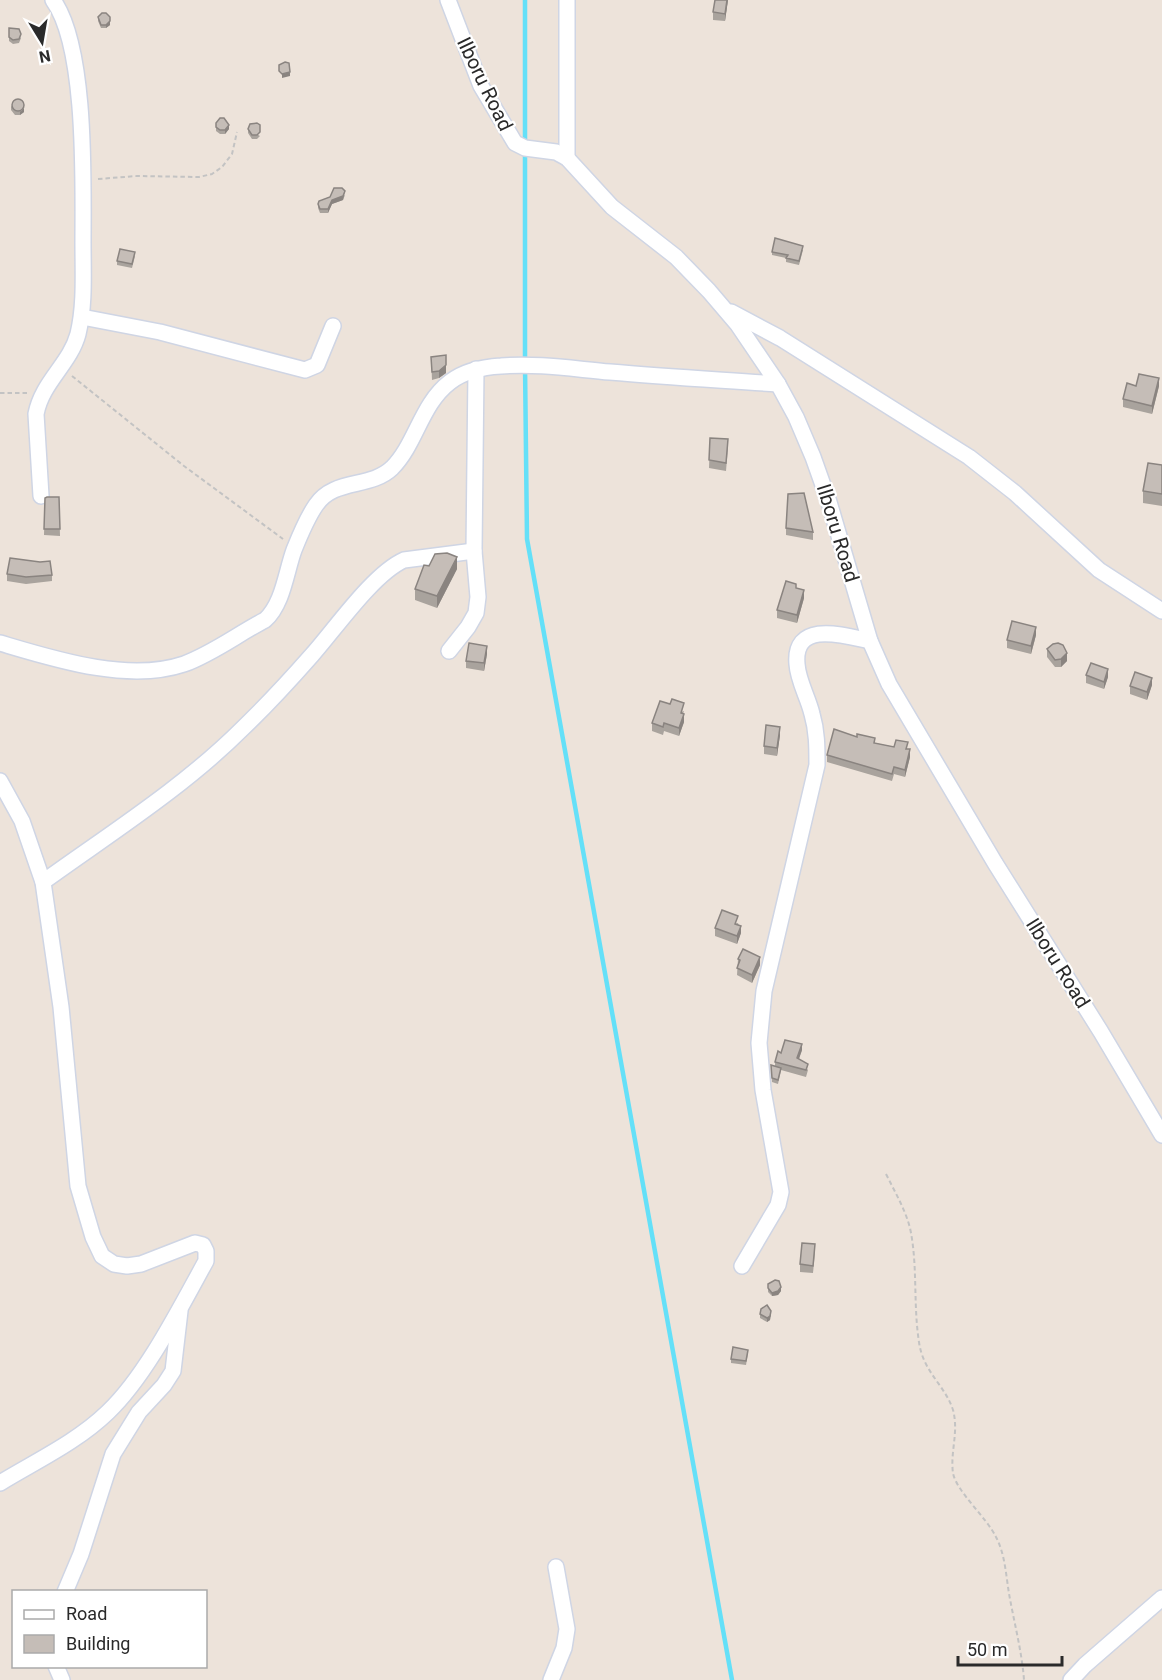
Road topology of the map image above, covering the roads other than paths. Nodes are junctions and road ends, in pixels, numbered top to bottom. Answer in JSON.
{"nodes":[{"id":1,"x":53,"y":0,"type":"edge"},
{"id":2,"x":448,"y":0,"type":"edge"},
{"id":3,"x":567,"y":0,"type":"edge"},
{"id":4,"x":567,"y":158,"type":"junction"},
{"id":5,"x":723,"y":307,"type":"junction"},
{"id":6,"x":82,"y":316,"type":"junction"},
{"id":7,"x":333,"y":326,"type":"dead end"},
{"id":8,"x":476,"y":369,"type":"junction"},
{"id":9,"x":778,"y":384,"type":"junction"},
{"id":10,"x":41,"y":496,"type":"dead end"},
{"id":11,"x":474,"y":550,"type":"junction"},
{"id":12,"x":1162,"y":611,"type":"edge"},
{"id":13,"x":870,"y":641,"type":"junction"},
{"id":14,"x":0,"y":643,"type":"edge"},
{"id":15,"x":449,"y":651,"type":"dead end"},
{"id":16,"x":0,"y":781,"type":"edge"},
{"id":17,"x":43,"y":882,"type":"junction"},
{"id":18,"x":1162,"y":1135,"type":"edge"},
{"id":19,"x":742,"y":1266,"type":"dead end"},
{"id":20,"x":180,"y":1308,"type":"junction"},
{"id":21,"x":0,"y":1483,"type":"edge"},
{"id":22,"x":555,"y":1567,"type":"dead end"},
{"id":23,"x":66,"y":1590,"type":"edge"},
{"id":24,"x":1162,"y":1598,"type":"edge"},
{"id":25,"x":551,"y":1680,"type":"edge"},
{"id":26,"x":1071,"y":1680,"type":"edge"}],
"edges":[{"from":1,"to":6,"type":"street"},
{"from":2,"to":4,"type":"street","name":"Ilboru Road"},
{"from":3,"to":4,"type":"street"},
{"from":4,"to":5,"type":"street","name":"Ilboru Road"},
{"from":5,"to":9,"type":"street","name":"Ilboru Road"},
{"from":5,"to":12,"type":"street"},
{"from":6,"to":7,"type":"street"},
{"from":6,"to":10,"type":"street"},
{"from":8,"to":9,"type":"street"},
{"from":8,"to":11,"type":"street"},
{"from":8,"to":14,"type":"street"},
{"from":9,"to":13,"type":"street","name":"Ilboru Road"},
{"from":11,"to":15,"type":"street"},
{"from":11,"to":17,"type":"street"},
{"from":13,"to":18,"type":"street","name":"Ilboru Road"},
{"from":13,"to":19,"type":"street"},
{"from":16,"to":17,"type":"street"},
{"from":17,"to":20,"type":"street"},
{"from":20,"to":21,"type":"street"},
{"from":20,"to":23,"type":"street"},
{"from":22,"to":25,"type":"street"},
{"from":24,"to":26,"type":"street"}]}
